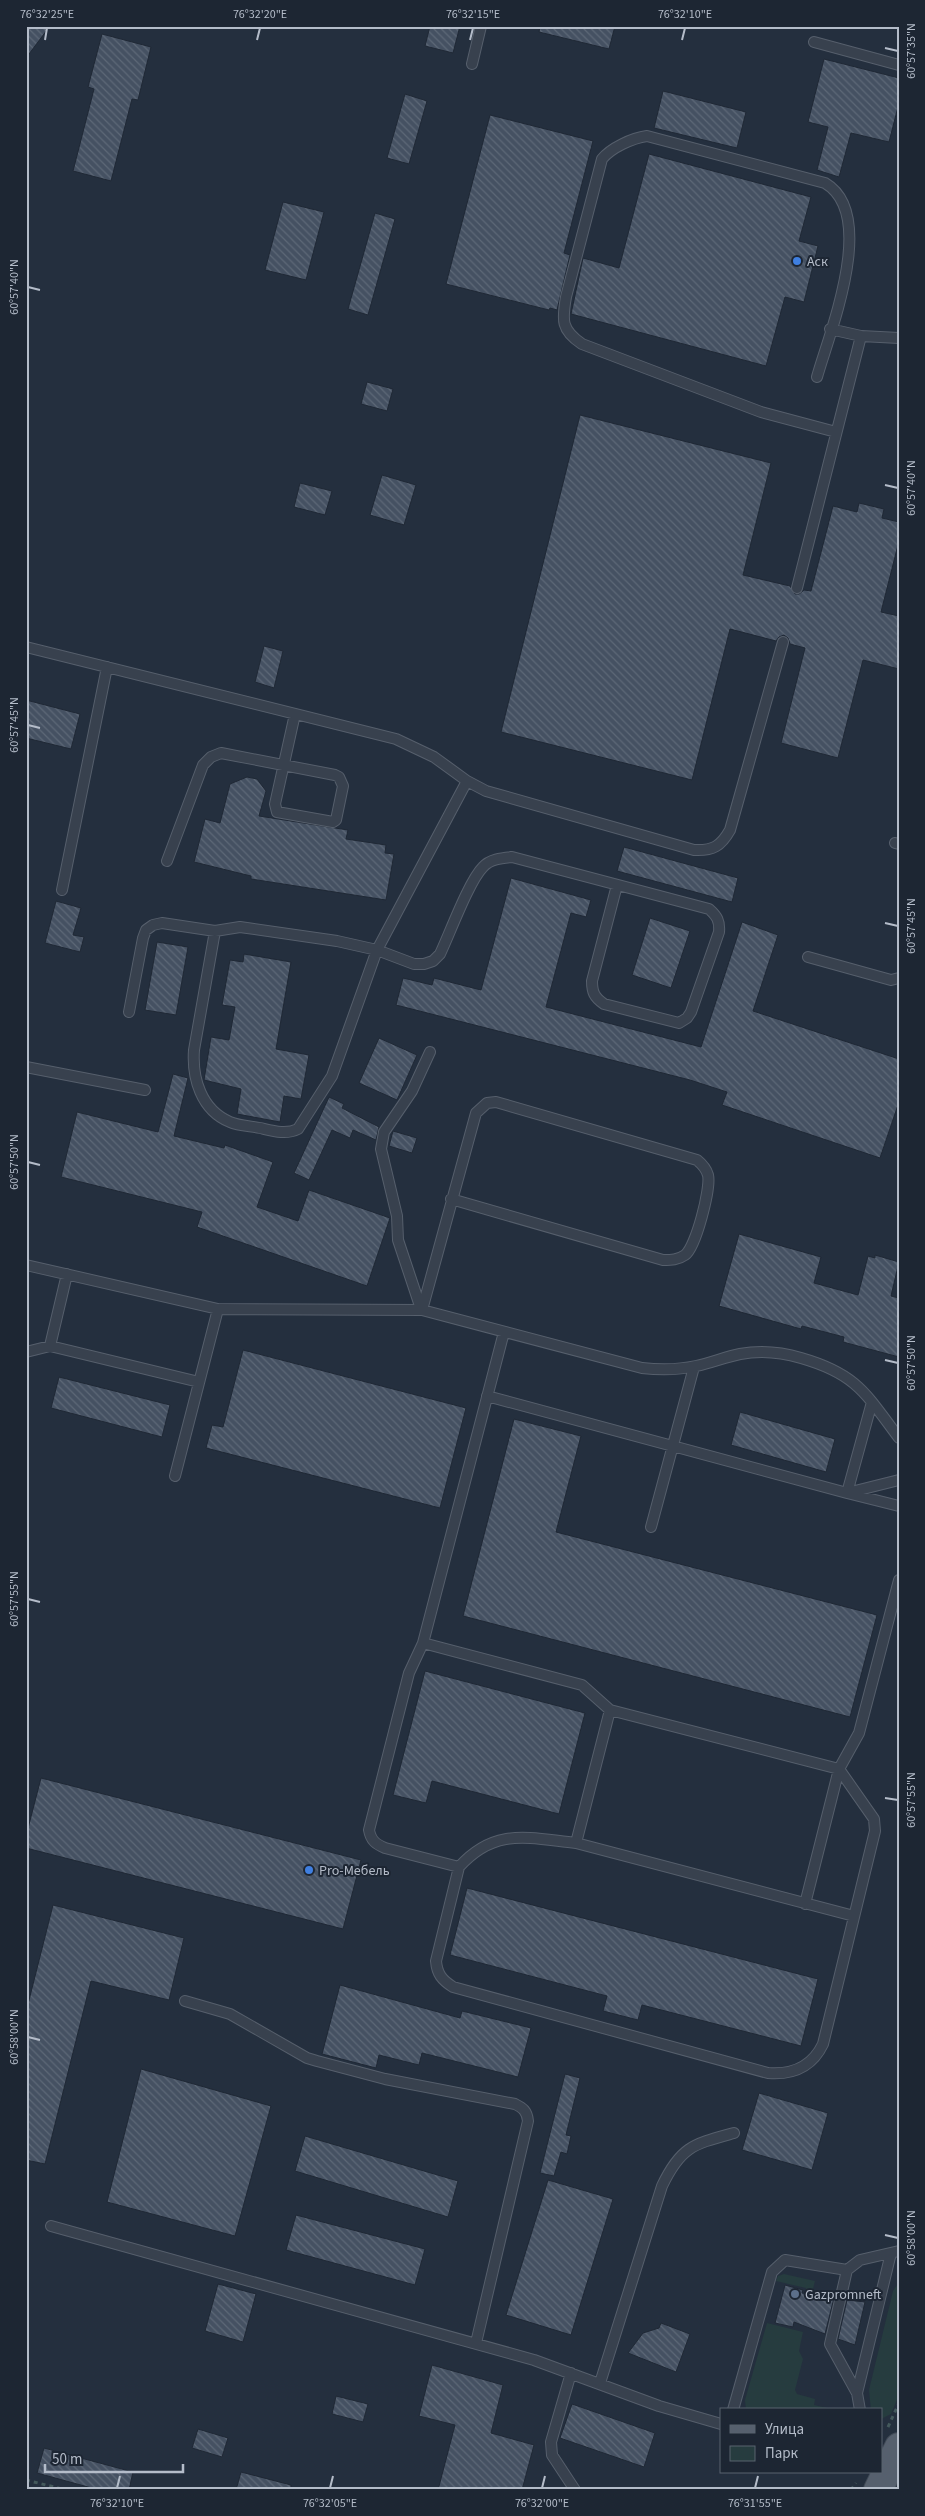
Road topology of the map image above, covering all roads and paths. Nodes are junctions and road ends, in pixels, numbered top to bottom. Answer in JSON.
{"nodes":[{"id":1,"x":481,"y":26,"type":"edge"},
{"id":2,"x":814,"y":42,"type":"dead end"},
{"id":3,"x":472,"y":64,"type":"dead end"},
{"id":4,"x":899,"y":65,"type":"edge"},
{"id":5,"x":830,"y":330,"type":"junction"},
{"id":6,"x":861,"y":336,"type":"junction"},
{"id":7,"x":899,"y":338,"type":"edge"},
{"id":8,"x":817,"y":378,"type":"dead end"},
{"id":9,"x":836,"y":432,"type":"junction"},
{"id":10,"x":797,"y":588,"type":"dead end"},
{"id":11,"x":783,"y":642,"type":"dead end"},
{"id":12,"x":26,"y":647,"type":"edge"},
{"id":13,"x":107,"y":667,"type":"junction"},
{"id":14,"x":296,"y":714,"type":"junction"},
{"id":15,"x":284,"y":765,"type":"junction"},
{"id":16,"x":467,"y":781,"type":"junction"},
{"id":17,"x":167,"y":860,"type":"dead end"},
{"id":18,"x":617,"y":885,"type":"junction"},
{"id":19,"x":62,"y":890,"type":"dead end"},
{"id":20,"x":215,"y":932,"type":"junction"},
{"id":21,"x":377,"y":950,"type":"junction"},
{"id":22,"x":808,"y":957,"type":"dead end"},
{"id":23,"x":899,"y":978,"type":"edge"},
{"id":24,"x":129,"y":1012,"type":"dead end"},
{"id":25,"x":430,"y":1052,"type":"dead end"},
{"id":26,"x":26,"y":1067,"type":"edge"},
{"id":27,"x":144,"y":1090,"type":"dead end"},
{"id":28,"x":451,"y":1199,"type":"junction"},
{"id":29,"x":26,"y":1265,"type":"edge"},
{"id":30,"x":67,"y":1274,"type":"junction"},
{"id":31,"x":218,"y":1309,"type":"junction"},
{"id":32,"x":422,"y":1310,"type":"junction"},
{"id":33,"x":504,"y":1332,"type":"junction"},
{"id":34,"x":50,"y":1346,"type":"junction"},
{"id":35,"x":26,"y":1352,"type":"edge"},
{"id":36,"x":694,"y":1367,"type":"junction"},
{"id":37,"x":199,"y":1382,"type":"junction"},
{"id":38,"x":487,"y":1396,"type":"junction"},
{"id":39,"x":872,"y":1402,"type":"junction"},
{"id":40,"x":899,"y":1438,"type":"edge"},
{"id":41,"x":673,"y":1445,"type":"junction"},
{"id":42,"x":175,"y":1476,"type":"dead end"},
{"id":43,"x":899,"y":1480,"type":"edge"},
{"id":44,"x":847,"y":1493,"type":"junction"},
{"id":45,"x":899,"y":1506,"type":"edge"},
{"id":46,"x":651,"y":1526,"type":"dead end"},
{"id":47,"x":899,"y":1580,"type":"edge"},
{"id":48,"x":423,"y":1643,"type":"junction"},
{"id":49,"x":610,"y":1710,"type":"junction"},
{"id":50,"x":839,"y":1769,"type":"junction"},
{"id":51,"x":576,"y":1843,"type":"junction"},
{"id":52,"x":460,"y":1867,"type":"junction"},
{"id":53,"x":805,"y":1904,"type":"junction"},
{"id":54,"x":854,"y":1916,"type":"junction"},
{"id":55,"x":185,"y":2001,"type":"dead end"},
{"id":56,"x":734,"y":2133,"type":"dead end"},
{"id":57,"x":51,"y":2226,"type":"dead end"},
{"id":58,"x":895,"y":2252,"type":"edge"},
{"id":59,"x":847,"y":2270,"type":"junction"},
{"id":60,"x":476,"y":2343,"type":"junction"},
{"id":61,"x":571,"y":2372,"type":"junction"},
{"id":62,"x":600,"y":2383,"type":"junction"},
{"id":63,"x":857,"y":2393,"type":"junction"},
{"id":64,"x":899,"y":2403,"type":"edge"},
{"id":65,"x":734,"y":2408,"type":"edge"},
{"id":66,"x":860,"y":2408,"type":"edge"},
{"id":67,"x":720,"y":2424,"type":"edge"},
{"id":68,"x":892,"y":2445,"type":"edge"},
{"id":69,"x":26,"y":2480,"type":"edge"},
{"id":70,"x":66,"y":2490,"type":"edge"},
{"id":71,"x":575,"y":2490,"type":"edge"},
{"id":72,"x":878,"y":2490,"type":"edge"}],
"edges":[{"from":1,"to":3,"type":"lane"},
{"from":2,"to":4,"type":"lane"},
{"from":5,"to":6,"type":"lane"},
{"from":5,"to":8,"type":"lane"},
{"from":5,"to":9,"type":"lane"},
{"from":6,"to":7,"type":"lane"},
{"from":6,"to":9,"type":"lane"},
{"from":9,"to":10,"type":"lane"},
{"from":11,"to":16,"type":"lane"},
{"from":12,"to":13,"type":"lane"},
{"from":13,"to":14,"type":"lane"},
{"from":13,"to":19,"type":"lane"},
{"from":14,"to":15,"type":"lane"},
{"from":14,"to":16,"type":"lane"},
{"from":15,"to":15,"type":"lane"},
{"from":15,"to":17,"type":"lane"},
{"from":16,"to":21,"type":"lane"},
{"from":18,"to":18,"type":"lane"},
{"from":18,"to":21,"type":"lane"},
{"from":20,"to":21,"type":"lane"},
{"from":20,"to":21,"type":"lane"},
{"from":20,"to":24,"type":"lane"},
{"from":22,"to":23,"type":"lane"},
{"from":25,"to":32,"type":"lane"},
{"from":26,"to":27,"type":"lane"},
{"from":28,"to":28,"type":"lane"},
{"from":28,"to":32,"type":"lane"},
{"from":29,"to":30,"type":"lane"},
{"from":30,"to":31,"type":"lane"},
{"from":30,"to":34,"type":"lane"},
{"from":31,"to":32,"type":"lane"},
{"from":31,"to":37,"type":"lane"},
{"from":32,"to":33,"type":"lane"},
{"from":33,"to":36,"type":"lane"},
{"from":33,"to":38,"type":"lane"},
{"from":34,"to":35,"type":"lane"},
{"from":34,"to":37,"type":"lane"},
{"from":36,"to":39,"type":"lane"},
{"from":36,"to":41,"type":"lane"},
{"from":37,"to":42,"type":"lane"},
{"from":38,"to":41,"type":"lane"},
{"from":38,"to":48,"type":"lane"},
{"from":39,"to":40,"type":"lane"},
{"from":39,"to":44,"type":"lane"},
{"from":41,"to":44,"type":"lane"},
{"from":41,"to":46,"type":"lane"},
{"from":43,"to":44,"type":"lane"},
{"from":44,"to":45,"type":"lane"},
{"from":47,"to":50,"type":"lane"},
{"from":48,"to":49,"type":"lane"},
{"from":48,"to":52,"type":"lane"},
{"from":49,"to":50,"type":"lane"},
{"from":49,"to":51,"type":"lane"},
{"from":50,"to":53,"type":"lane"},
{"from":50,"to":54,"type":"lane"},
{"from":51,"to":52,"type":"lane"},
{"from":51,"to":53,"type":"lane"},
{"from":52,"to":54,"type":"lane"},
{"from":53,"to":54,"type":"lane"},
{"from":55,"to":60,"type":"lane"},
{"from":56,"to":62,"type":"lane"},
{"from":57,"to":60,"type":"lane"},
{"from":58,"to":59,"type":"lane"},
{"from":58,"to":63,"type":"lane"},
{"from":59,"to":63,"type":"lane"},
{"from":59,"to":65,"type":"lane"},
{"from":60,"to":61,"type":"lane"},
{"from":61,"to":62,"type":"lane"},
{"from":61,"to":71,"type":"lane"},
{"from":62,"to":67,"type":"lane"},
{"from":63,"to":66,"type":"lane"},
{"from":64,"to":68,"type":"path"},
{"from":68,"to":72,"type":"main road"},
{"from":69,"to":70,"type":"path"}]}
